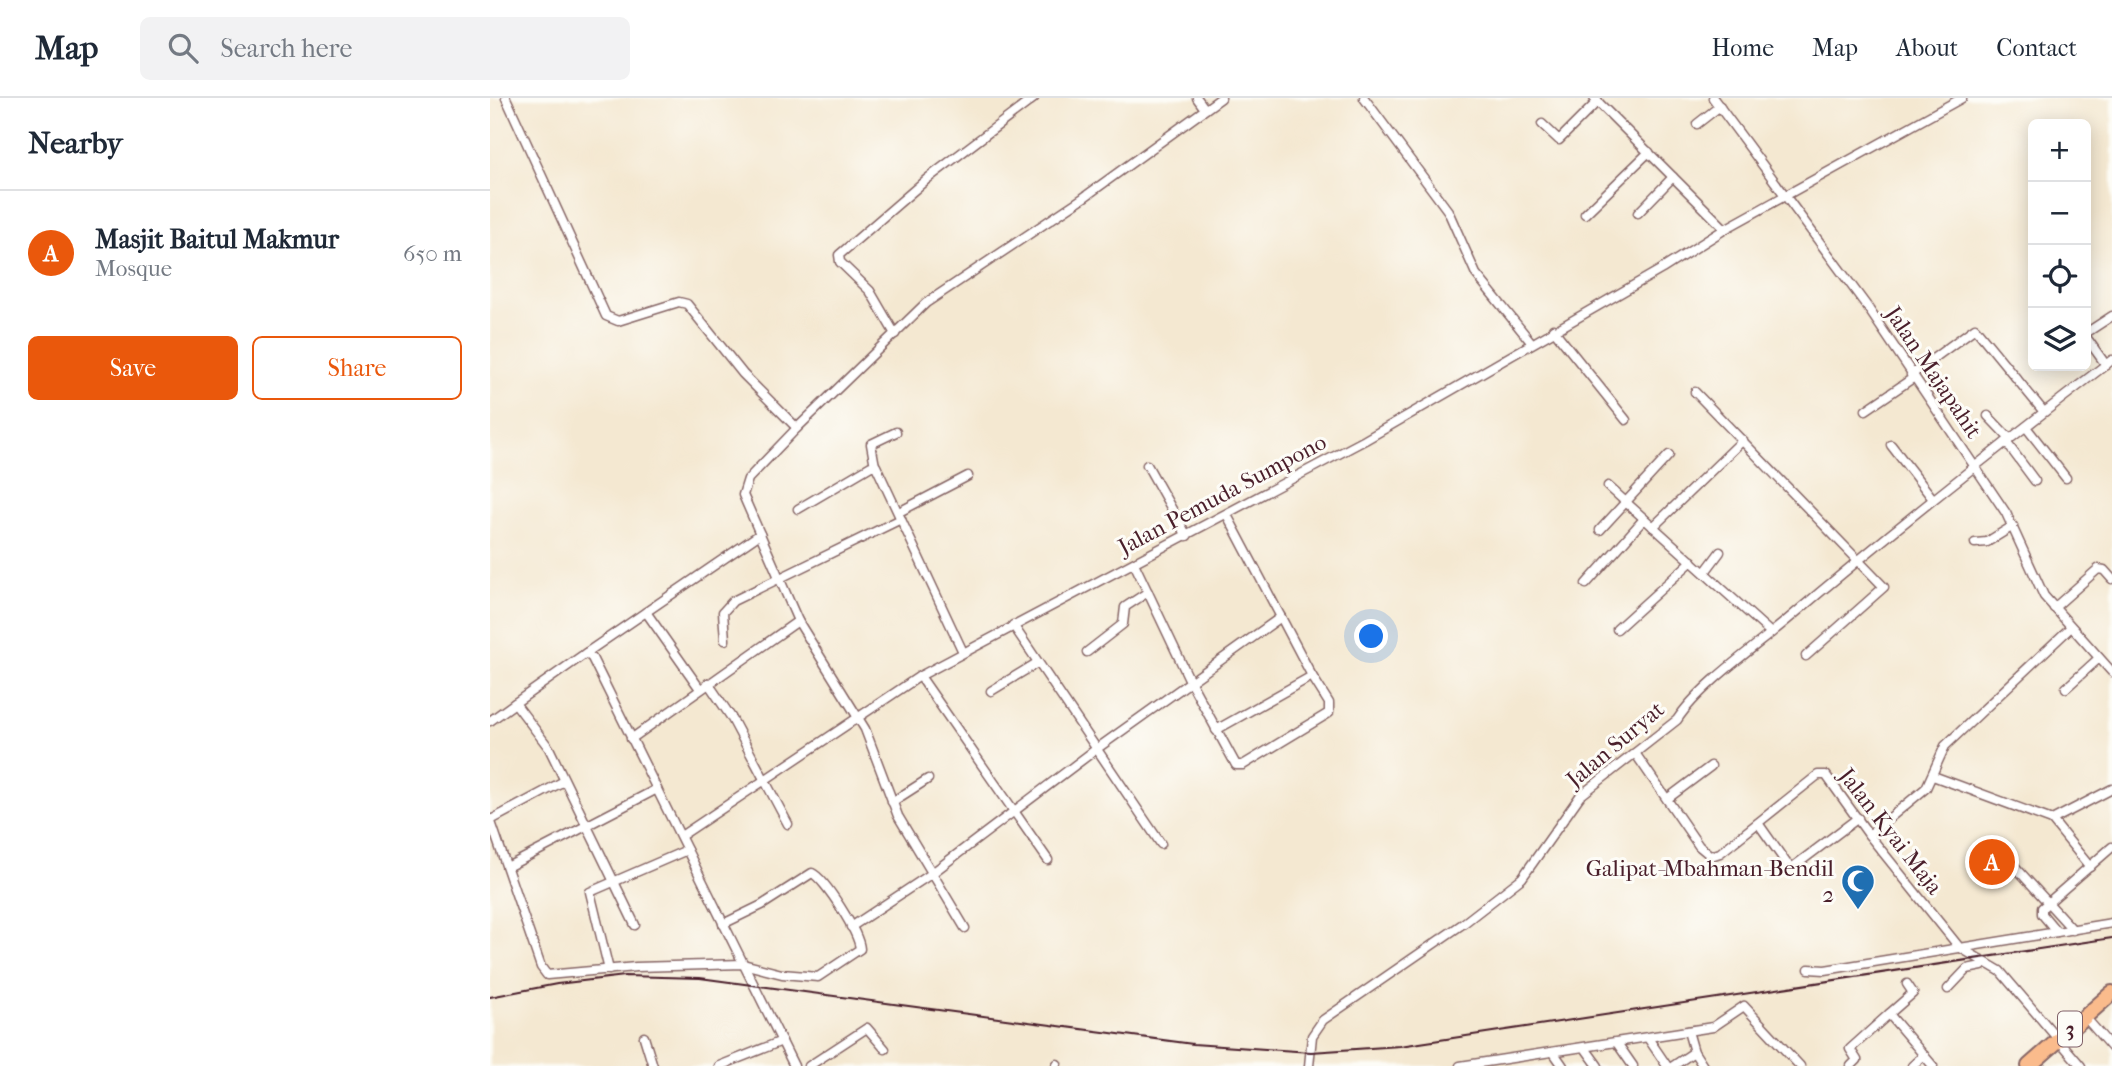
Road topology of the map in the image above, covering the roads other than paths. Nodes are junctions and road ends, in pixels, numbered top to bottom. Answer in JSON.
{"nodes":[{"id":1,"x":506,"y":98,"type":"edge"},
{"id":2,"x":1034,"y":98,"type":"edge"},
{"id":3,"x":1197,"y":98,"type":"edge"},
{"id":4,"x":1221,"y":98,"type":"edge"},
{"id":5,"x":1364,"y":98,"type":"edge"},
{"id":6,"x":1713,"y":98,"type":"edge"},
{"id":7,"x":1962,"y":98,"type":"edge"},
{"id":8,"x":1596,"y":100,"type":"edge"},
{"id":9,"x":1720,"y":106,"type":"junction"},
{"id":10,"x":1205,"y":109,"type":"junction"},
{"id":11,"x":1542,"y":124,"type":"dead end"},
{"id":12,"x":1697,"y":124,"type":"dead end"},
{"id":13,"x":1649,"y":152,"type":"junction"},
{"id":14,"x":1673,"y":177,"type":"junction"},
{"id":15,"x":1786,"y":195,"type":"junction"},
{"id":16,"x":1638,"y":213,"type":"dead end"},
{"id":17,"x":1585,"y":214,"type":"dead end"},
{"id":18,"x":1725,"y":229,"type":"junction"},
{"id":19,"x":2112,"y":316,"type":"edge"},
{"id":20,"x":1553,"y":329,"type":"junction"},
{"id":21,"x":2091,"y":331,"type":"edge"},
{"id":22,"x":895,"y":334,"type":"junction"},
{"id":23,"x":2091,"y":341,"type":"edge"},
{"id":24,"x":1531,"y":342,"type":"junction"},
{"id":25,"x":2109,"y":362,"type":"edge"},
{"id":26,"x":1912,"y":377,"type":"junction"},
{"id":27,"x":1695,"y":392,"type":"dead end"},
{"id":28,"x":1866,"y":410,"type":"dead end"},
{"id":29,"x":2043,"y":412,"type":"junction"},
{"id":30,"x":1988,"y":416,"type":"dead end"},
{"id":31,"x":1626,"y":420,"type":"dead end"},
{"id":32,"x":2026,"y":427,"type":"junction"},
{"id":33,"x":797,"y":428,"type":"junction"},
{"id":34,"x":896,"y":432,"type":"dead end"},
{"id":35,"x":1743,"y":440,"type":"junction"},
{"id":36,"x":2008,"y":440,"type":"junction"},
{"id":37,"x":1891,"y":445,"type":"dead end"},
{"id":38,"x":1669,"y":455,"type":"dead end"},
{"id":39,"x":1147,"y":465,"type":"dead end"},
{"id":40,"x":876,"y":466,"type":"junction"},
{"id":41,"x":1974,"y":466,"type":"junction"},
{"id":42,"x":968,"y":476,"type":"dead end"},
{"id":43,"x":2066,"y":478,"type":"dead end"},
{"id":44,"x":2035,"y":481,"type":"dead end"},
{"id":45,"x":1608,"y":486,"type":"dead end"},
{"id":46,"x":1933,"y":499,"type":"junction"},
{"id":47,"x":1624,"y":501,"type":"junction"},
{"id":48,"x":798,"y":509,"type":"dead end"},
{"id":49,"x":1227,"y":515,"type":"junction"},
{"id":50,"x":900,"y":516,"type":"junction"},
{"id":51,"x":1644,"y":519,"type":"junction"},
{"id":52,"x":2013,"y":526,"type":"junction"},
{"id":53,"x":1653,"y":527,"type":"junction"},
{"id":54,"x":1600,"y":530,"type":"dead end"},
{"id":55,"x":760,"y":534,"type":"junction"},
{"id":56,"x":1187,"y":536,"type":"junction"},
{"id":57,"x":1975,"y":544,"type":"dead end"},
{"id":58,"x":1720,"y":552,"type":"dead end"},
{"id":59,"x":1858,"y":560,"type":"junction"},
{"id":60,"x":1692,"y":561,"type":"junction"},
{"id":61,"x":1134,"y":563,"type":"junction"},
{"id":62,"x":1705,"y":572,"type":"junction"},
{"id":63,"x":2112,"y":579,"type":"edge"},
{"id":64,"x":780,"y":580,"type":"junction"},
{"id":65,"x":1586,"y":584,"type":"dead end"},
{"id":66,"x":1148,"y":592,"type":"junction"},
{"id":67,"x":2054,"y":608,"type":"junction"},
{"id":68,"x":646,"y":612,"type":"junction"},
{"id":69,"x":1281,"y":617,"type":"junction"},
{"id":70,"x":797,"y":621,"type":"junction"},
{"id":71,"x":1013,"y":625,"type":"junction"},
{"id":72,"x":2070,"y":628,"type":"junction"},
{"id":73,"x":1617,"y":629,"type":"dead end"},
{"id":74,"x":1771,"y":634,"type":"junction"},
{"id":75,"x":725,"y":640,"type":"dead end"},
{"id":76,"x":963,"y":652,"type":"junction"},
{"id":77,"x":1087,"y":652,"type":"dead end"},
{"id":78,"x":586,"y":653,"type":"junction"},
{"id":79,"x":1806,"y":656,"type":"dead end"},
{"id":80,"x":2099,"y":658,"type":"junction"},
{"id":81,"x":1037,"y":663,"type":"junction"},
{"id":82,"x":2112,"y":673,"type":"edge"},
{"id":83,"x":920,"y":676,"type":"junction"},
{"id":84,"x":1312,"y":676,"type":"junction"},
{"id":85,"x":1190,"y":681,"type":"junction"},
{"id":86,"x":708,"y":683,"type":"junction"},
{"id":87,"x":2066,"y":688,"type":"dead end"},
{"id":88,"x":700,"y":689,"type":"junction"},
{"id":89,"x":991,"y":691,"type":"dead end"},
{"id":90,"x":515,"y":703,"type":"junction"},
{"id":91,"x":855,"y":717,"type":"junction"},
{"id":92,"x":490,"y":721,"type":"edge"},
{"id":93,"x":1216,"y":730,"type":"junction"},
{"id":94,"x":631,"y":738,"type":"junction"},
{"id":95,"x":1095,"y":750,"type":"junction"},
{"id":96,"x":1635,"y":752,"type":"junction"},
{"id":97,"x":1711,"y":766,"type":"dead end"},
{"id":98,"x":1935,"y":773,"type":"junction"},
{"id":99,"x":762,"y":779,"type":"junction"},
{"id":100,"x":928,"y":779,"type":"dead end"},
{"id":101,"x":564,"y":781,"type":"junction"},
{"id":102,"x":657,"y":789,"type":"junction"},
{"id":103,"x":2112,"y":789,"type":"edge"},
{"id":104,"x":1667,"y":799,"type":"junction"},
{"id":105,"x":892,"y":802,"type":"junction"},
{"id":106,"x":1012,"y":811,"type":"junction"},
{"id":107,"x":1858,"y":818,"type":"junction"},
{"id":108,"x":490,"y":819,"type":"edge"},
{"id":109,"x":2052,"y":821,"type":"junction"},
{"id":110,"x":1758,"y":823,"type":"junction"},
{"id":111,"x":788,"y":824,"type":"dead end"},
{"id":112,"x":587,"y":826,"type":"junction"},
{"id":113,"x":1869,"y":835,"type":"junction"},
{"id":114,"x":681,"y":836,"type":"junction"},
{"id":115,"x":1161,"y":844,"type":"dead end"},
{"id":116,"x":2112,"y":847,"type":"edge"},
{"id":117,"x":1999,"y":849,"type":"dead end"},
{"id":118,"x":687,"y":850,"type":"junction"},
{"id":119,"x":1048,"y":860,"type":"dead end"},
{"id":120,"x":509,"y":866,"type":"junction"},
{"id":121,"x":2090,"y":867,"type":"junction"},
{"id":122,"x":931,"y":874,"type":"junction"},
{"id":123,"x":616,"y":882,"type":"junction"},
{"id":124,"x":2048,"y":902,"type":"junction"},
{"id":125,"x":2112,"y":923,"type":"edge"},
{"id":126,"x":723,"y":924,"type":"junction"},
{"id":127,"x":635,"y":925,"type":"dead end"},
{"id":128,"x":851,"y":927,"type":"junction"},
{"id":129,"x":965,"y":928,"type":"dead end"},
{"id":130,"x":2073,"y":930,"type":"junction"},
{"id":131,"x":2057,"y":932,"type":"junction"},
{"id":132,"x":1959,"y":947,"type":"junction"},
{"id":133,"x":1982,"y":960,"type":"junction"},
{"id":134,"x":743,"y":964,"type":"junction"},
{"id":135,"x":1809,"y":969,"type":"dead end"},
{"id":136,"x":608,"y":970,"type":"junction"},
{"id":137,"x":1907,"y":984,"type":"dead end"},
{"id":138,"x":1948,"y":989,"type":"dead end"},
{"id":139,"x":2112,"y":993,"type":"edge"},
{"id":140,"x":1889,"y":1014,"type":"junction"},
{"id":141,"x":2085,"y":1017,"type":"junction"},
{"id":142,"x":1688,"y":1031,"type":"junction"},
{"id":143,"x":644,"y":1037,"type":"dead end"},
{"id":144,"x":1648,"y":1038,"type":"junction"},
{"id":145,"x":2059,"y":1040,"type":"junction"},
{"id":146,"x":782,"y":1041,"type":"junction"},
{"id":147,"x":1617,"y":1043,"type":"junction"},
{"id":148,"x":1585,"y":1048,"type":"junction"},
{"id":149,"x":2112,"y":1048,"type":"edge"},
{"id":150,"x":885,"y":1049,"type":"dead end"},
{"id":151,"x":1694,"y":1052,"type":"junction"},
{"id":152,"x":1554,"y":1053,"type":"junction"},
{"id":153,"x":1924,"y":1055,"type":"junction"},
{"id":154,"x":1523,"y":1061,"type":"edge"},
{"id":155,"x":653,"y":1066,"type":"edge"},
{"id":156,"x":719,"y":1066,"type":"edge"},
{"id":157,"x":794,"y":1066,"type":"edge"},
{"id":158,"x":810,"y":1066,"type":"edge"},
{"id":159,"x":1309,"y":1066,"type":"edge"},
{"id":160,"x":1465,"y":1066,"type":"edge"},
{"id":161,"x":1511,"y":1066,"type":"edge"},
{"id":162,"x":1563,"y":1066,"type":"edge"},
{"id":163,"x":1598,"y":1066,"type":"edge"},
{"id":164,"x":1633,"y":1066,"type":"edge"},
{"id":165,"x":1667,"y":1066,"type":"edge"},
{"id":166,"x":1673,"y":1066,"type":"edge"},
{"id":167,"x":1703,"y":1066,"type":"edge"},
{"id":168,"x":1800,"y":1066,"type":"edge"},
{"id":169,"x":1851,"y":1066,"type":"edge"},
{"id":170,"x":1912,"y":1066,"type":"edge"},
{"id":171,"x":1933,"y":1066,"type":"edge"},
{"id":172,"x":2029,"y":1066,"type":"edge"},
{"id":173,"x":2081,"y":1066,"type":"edge"}],
"edges":[{"from":1,"to":33,"type":"street"},
{"from":2,"to":22,"type":"street"},
{"from":3,"to":10,"type":"street"},
{"from":4,"to":10,"type":"street"},
{"from":5,"to":24,"type":"street"},
{"from":6,"to":9,"type":"street","name":"Jalan Majapahit"},
{"from":7,"to":15,"type":"street","name":"Jalan Pemuda Sumpono"},
{"from":8,"to":11,"type":"street"},
{"from":8,"to":13,"type":"street"},
{"from":9,"to":12,"type":"street"},
{"from":9,"to":15,"type":"street","name":"Jalan Majapahit"},
{"from":10,"to":22,"type":"street"},
{"from":13,"to":14,"type":"street"},
{"from":13,"to":17,"type":"street"},
{"from":14,"to":16,"type":"street"},
{"from":14,"to":18,"type":"street"},
{"from":15,"to":18,"type":"street","name":"Jalan Pemuda Sumpono"},
{"from":15,"to":26,"type":"street","name":"Jalan Majapahit"},
{"from":18,"to":20,"type":"street","name":"Jalan Pemuda Sumpono"},
{"from":19,"to":21,"type":"street"},
{"from":20,"to":24,"type":"street","name":"Jalan Pemuda Sumpono"},
{"from":20,"to":31,"type":"street"},
{"from":22,"to":33,"type":"street"},
{"from":23,"to":25,"type":"street"},
{"from":24,"to":49,"type":"street","name":"Jalan Pemuda Sumpono"},
{"from":25,"to":29,"type":"street","name":"Jalan Suryat"},
{"from":26,"to":28,"type":"street"},
{"from":26,"to":29,"type":"street"},
{"from":26,"to":41,"type":"street","name":"Jalan Majapahit"},
{"from":27,"to":35,"type":"street"},
{"from":29,"to":32,"type":"street","name":"Jalan Suryat"},
{"from":30,"to":36,"type":"street"},
{"from":32,"to":36,"type":"street","name":"Jalan Suryat"},
{"from":32,"to":43,"type":"street"},
{"from":33,"to":55,"type":"street"},
{"from":34,"to":40,"type":"street"},
{"from":35,"to":53,"type":"street"},
{"from":35,"to":59,"type":"street"},
{"from":36,"to":41,"type":"street","name":"Jalan Suryat"},
{"from":36,"to":44,"type":"street"},
{"from":37,"to":46,"type":"street"},
{"from":38,"to":47,"type":"street"},
{"from":39,"to":56,"type":"street"},
{"from":40,"to":48,"type":"street"},
{"from":40,"to":50,"type":"street"},
{"from":41,"to":46,"type":"street","name":"Jalan Suryat"},
{"from":41,"to":52,"type":"street","name":"Jalan Majapahit"},
{"from":42,"to":50,"type":"street"},
{"from":45,"to":47,"type":"street"},
{"from":46,"to":59,"type":"street","name":"Jalan Suryat"},
{"from":47,"to":51,"type":"street"},
{"from":47,"to":54,"type":"street"},
{"from":49,"to":56,"type":"street","name":"Jalan Pemuda Sumpono"},
{"from":49,"to":69,"type":"street"},
{"from":50,"to":64,"type":"street"},
{"from":50,"to":76,"type":"street"},
{"from":51,"to":53,"type":"street"},
{"from":51,"to":65,"type":"street"},
{"from":52,"to":57,"type":"street"},
{"from":52,"to":67,"type":"street","name":"Jalan Majapahit"},
{"from":53,"to":60,"type":"street"},
{"from":55,"to":64,"type":"street"},
{"from":55,"to":68,"type":"street"},
{"from":56,"to":61,"type":"street","name":"Jalan Pemuda Sumpono"},
{"from":58,"to":62,"type":"street"},
{"from":59,"to":74,"type":"street","name":"Jalan Suryat"},
{"from":59,"to":79,"type":"street"},
{"from":60,"to":62,"type":"street"},
{"from":60,"to":73,"type":"street"},
{"from":61,"to":66,"type":"street"},
{"from":61,"to":71,"type":"street","name":"Jalan Pemuda Sumpono"},
{"from":62,"to":74,"type":"street"},
{"from":63,"to":67,"type":"street"},
{"from":64,"to":70,"type":"street"},
{"from":64,"to":75,"type":"street"},
{"from":66,"to":77,"type":"street"},
{"from":66,"to":85,"type":"street"},
{"from":67,"to":72,"type":"street","name":"Jalan Majapahit"},
{"from":68,"to":78,"type":"street"},
{"from":68,"to":88,"type":"street"},
{"from":69,"to":84,"type":"street"},
{"from":69,"to":85,"type":"street"},
{"from":70,"to":86,"type":"street"},
{"from":70,"to":91,"type":"street"},
{"from":71,"to":76,"type":"street","name":"Jalan Pemuda Sumpono"},
{"from":71,"to":81,"type":"street"},
{"from":72,"to":80,"type":"street","name":"Jalan Majapahit"},
{"from":72,"to":98,"type":"street"},
{"from":74,"to":96,"type":"street","name":"Jalan Suryat"},
{"from":76,"to":83,"type":"street","name":"Jalan Pemuda Sumpono"},
{"from":78,"to":90,"type":"street"},
{"from":78,"to":94,"type":"street"},
{"from":80,"to":82,"type":"street","name":"Jalan Majapahit"},
{"from":80,"to":87,"type":"street"},
{"from":81,"to":89,"type":"street"},
{"from":81,"to":95,"type":"street"},
{"from":83,"to":91,"type":"street","name":"Jalan Pemuda Sumpono"},
{"from":83,"to":106,"type":"street"},
{"from":84,"to":93,"type":"street"},
{"from":84,"to":93,"type":"street"},
{"from":85,"to":93,"type":"street"},
{"from":85,"to":95,"type":"street"},
{"from":86,"to":88,"type":"street"},
{"from":86,"to":99,"type":"street"},
{"from":88,"to":94,"type":"street"},
{"from":90,"to":92,"type":"street"},
{"from":90,"to":101,"type":"street"},
{"from":91,"to":99,"type":"street","name":"Jalan Pemuda Sumpono"},
{"from":91,"to":105,"type":"street"},
{"from":94,"to":102,"type":"street"},
{"from":95,"to":106,"type":"street"},
{"from":95,"to":115,"type":"street"},
{"from":96,"to":104,"type":"street","name":"Jalan Kyai Maja"},
{"from":96,"to":159,"type":"street","name":"Jalan Suryat"},
{"from":97,"to":104,"type":"street"},
{"from":98,"to":109,"type":"street"},
{"from":98,"to":113,"type":"street"},
{"from":99,"to":111,"type":"street"},
{"from":99,"to":114,"type":"street","name":"Jalan Pemuda Sumpono"},
{"from":100,"to":105,"type":"street"},
{"from":101,"to":108,"type":"street"},
{"from":101,"to":112,"type":"street"},
{"from":102,"to":112,"type":"street"},
{"from":102,"to":114,"type":"street"},
{"from":103,"to":109,"type":"street"},
{"from":104,"to":110,"type":"street","name":"Jalan Kyai Maja"},
{"from":105,"to":122,"type":"street"},
{"from":106,"to":119,"type":"street"},
{"from":106,"to":122,"type":"street"},
{"from":107,"to":110,"type":"street","name":"Jalan Kyai Maja"},
{"from":107,"to":110,"type":"street"},
{"from":107,"to":113,"type":"street","name":"Jalan Kyai Maja"},
{"from":108,"to":120,"type":"street"},
{"from":109,"to":121,"type":"street"},
{"from":112,"to":120,"type":"street"},
{"from":112,"to":123,"type":"street"},
{"from":113,"to":132,"type":"street","name":"Jalan Kyai Maja"},
{"from":114,"to":118,"type":"street"},
{"from":116,"to":121,"type":"street"},
{"from":117,"to":124,"type":"street"},
{"from":118,"to":123,"type":"street"},
{"from":118,"to":126,"type":"street"},
{"from":120,"to":136,"type":"street"},
{"from":121,"to":124,"type":"street"},
{"from":122,"to":128,"type":"street"},
{"from":122,"to":129,"type":"street"},
{"from":123,"to":127,"type":"street"},
{"from":123,"to":136,"type":"street"},
{"from":124,"to":130,"type":"street"},
{"from":124,"to":131,"type":"street"},
{"from":125,"to":130,"type":"street"},
{"from":126,"to":128,"type":"street"},
{"from":126,"to":134,"type":"street"},
{"from":128,"to":134,"type":"street"},
{"from":130,"to":131,"type":"street"},
{"from":131,"to":132,"type":"street"},
{"from":132,"to":133,"type":"street","name":"Jalan Kyai Maja"},
{"from":132,"to":135,"type":"street"},
{"from":133,"to":138,"type":"street"},
{"from":133,"to":145,"type":"street","name":"Jalan Kyai Maja"},
{"from":134,"to":136,"type":"street"},
{"from":134,"to":146,"type":"street"},
{"from":137,"to":140,"type":"street"},
{"from":139,"to":141,"type":"highway","number":"3"},
{"from":140,"to":153,"type":"street"},
{"from":140,"to":169,"type":"street"},
{"from":141,"to":145,"type":"highway","number":"3"},
{"from":141,"to":149,"type":"street"},
{"from":142,"to":144,"type":"street"},
{"from":142,"to":151,"type":"street"},
{"from":142,"to":168,"type":"street"},
{"from":143,"to":155,"type":"street"},
{"from":144,"to":147,"type":"street"},
{"from":144,"to":165,"type":"street"},
{"from":145,"to":172,"type":"highway","number":"3"},
{"from":145,"to":173,"type":"street","name":"Jalan Kyai Maja"},
{"from":146,"to":156,"type":"street"},
{"from":146,"to":157,"type":"street"},
{"from":147,"to":148,"type":"street"},
{"from":147,"to":164,"type":"street"},
{"from":148,"to":152,"type":"street"},
{"from":148,"to":163,"type":"street"},
{"from":150,"to":158,"type":"street"},
{"from":151,"to":166,"type":"street"},
{"from":151,"to":167,"type":"street"},
{"from":152,"to":154,"type":"street"},
{"from":152,"to":162,"type":"street"},
{"from":153,"to":170,"type":"street"},
{"from":153,"to":171,"type":"street"},
{"from":154,"to":160,"type":"street"},
{"from":154,"to":161,"type":"street"}]}
